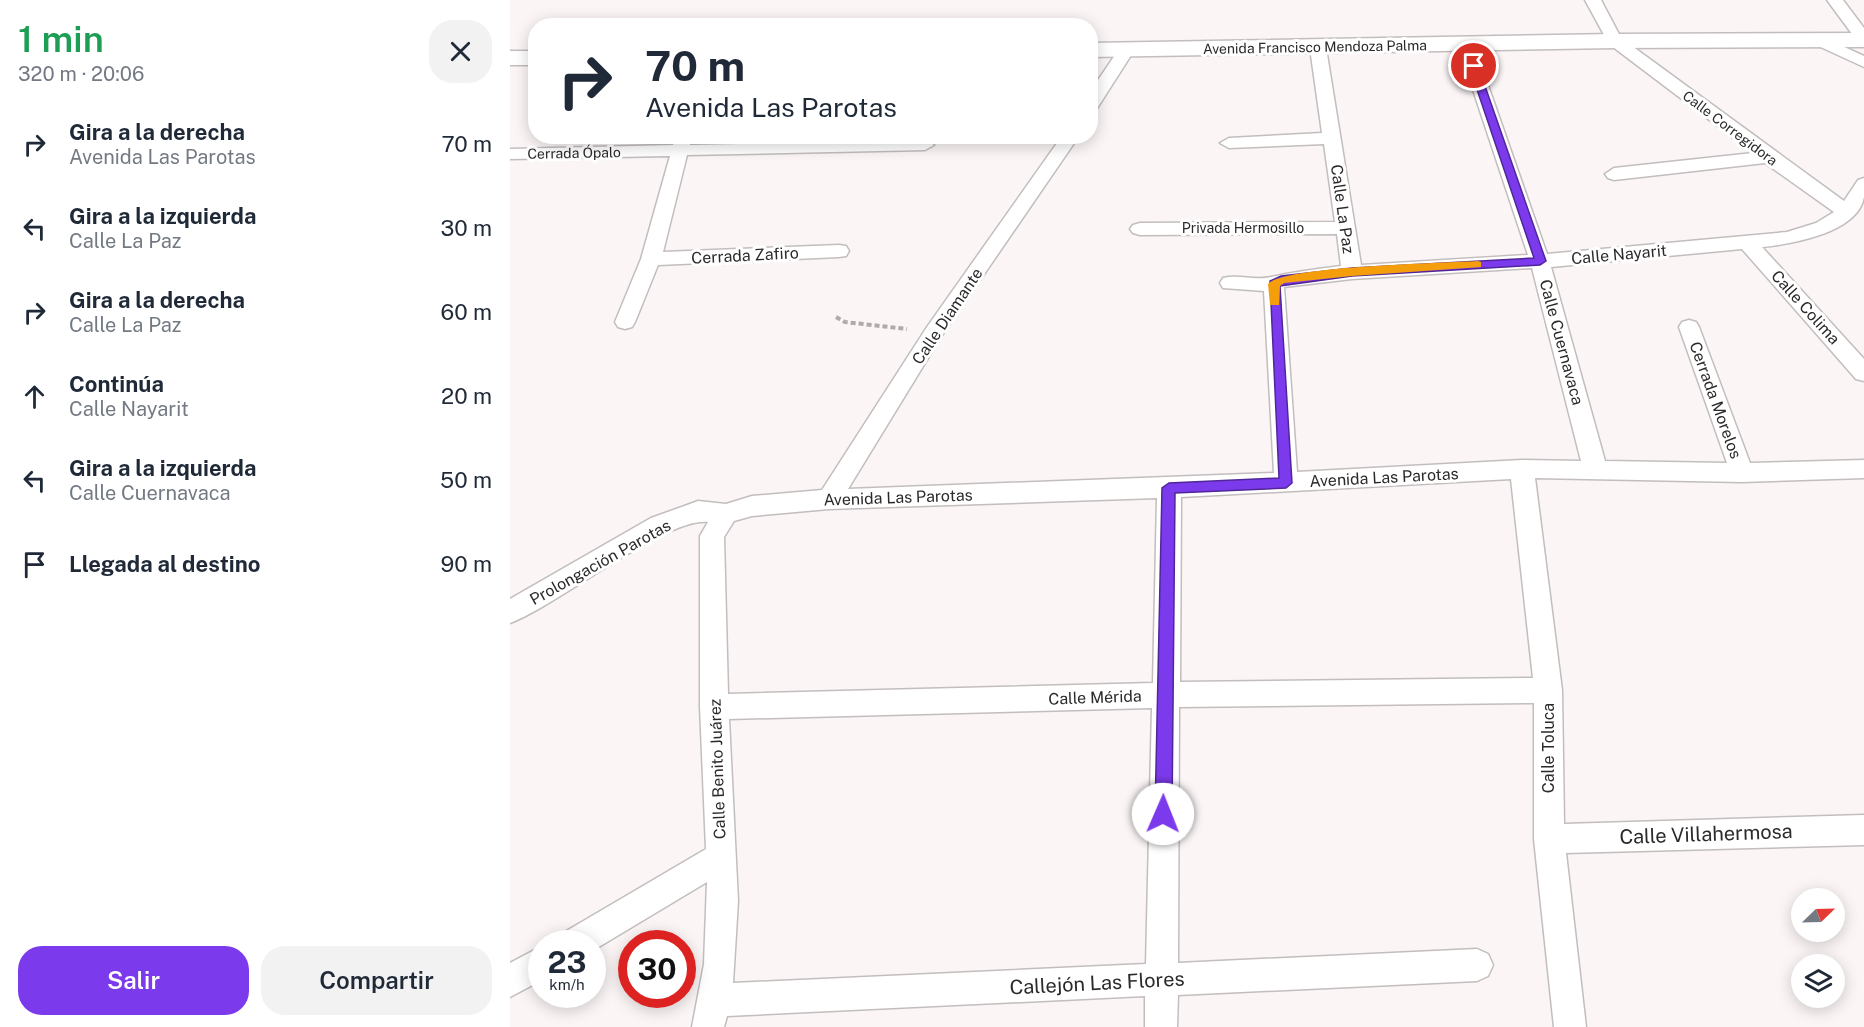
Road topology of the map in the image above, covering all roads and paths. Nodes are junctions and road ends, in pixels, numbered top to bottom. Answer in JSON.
{"nodes":[{"id":1,"x":1593,"y":0,"type":"edge"},
{"id":2,"x":1835,"y":0,"type":"edge"},
{"id":3,"x":1818,"y":40,"type":"junction"},
{"id":4,"x":1864,"y":40,"type":"edge"},
{"id":5,"x":1615,"y":41,"type":"junction"},
{"id":6,"x":1466,"y":45,"type":"junction"},
{"id":7,"x":1318,"y":48,"type":"junction"},
{"id":8,"x":1127,"y":49,"type":"junction"},
{"id":9,"x":1098,"y":50,"type":"edge"},
{"id":10,"x":510,"y":58,"type":"edge"},
{"id":11,"x":528,"y":58,"type":"edge"},
{"id":12,"x":1864,"y":62,"type":"edge"},
{"id":13,"x":1098,"y":94,"type":"edge"},
{"id":14,"x":1333,"y":138,"type":"junction"},
{"id":15,"x":1229,"y":142,"type":"dead end"},
{"id":16,"x":682,"y":144,"type":"edge"},
{"id":17,"x":1065,"y":144,"type":"edge"},
{"id":18,"x":925,"y":145,"type":"dead end"},
{"id":19,"x":510,"y":154,"type":"edge"},
{"id":20,"x":1768,"y":157,"type":"junction"},
{"id":21,"x":1614,"y":174,"type":"dead end"},
{"id":22,"x":1862,"y":190,"type":"edge"},
{"id":23,"x":1847,"y":212,"type":"junction"},
{"id":24,"x":1346,"y":228,"type":"junction"},
{"id":25,"x":1140,"y":229,"type":"dead end"},
{"id":26,"x":1747,"y":242,"type":"junction"},
{"id":27,"x":839,"y":251,"type":"dead end"},
{"id":28,"x":651,"y":259,"type":"junction"},
{"id":29,"x":1540,"y":261,"type":"junction"},
{"id":30,"x":1352,"y":272,"type":"junction"},
{"id":31,"x":1230,"y":283,"type":"dead end"},
{"id":32,"x":1274,"y":284,"type":"junction"},
{"id":33,"x":836,"y":317,"type":"dead end"},
{"id":34,"x":625,"y":322,"type":"dead end"},
{"id":35,"x":1689,"y":327,"type":"dead end"},
{"id":36,"x":934,"y":332,"type":"junction"},
{"id":37,"x":1864,"y":373,"type":"edge"},
{"id":38,"x":1522,"y":469,"type":"junction"},
{"id":39,"x":1596,"y":469,"type":"junction"},
{"id":40,"x":1864,"y":469,"type":"edge"},
{"id":41,"x":1742,"y":473,"type":"junction"},
{"id":42,"x":1286,"y":483,"type":"junction"},
{"id":43,"x":1169,"y":488,"type":"junction"},
{"id":44,"x":829,"y":499,"type":"junction"},
{"id":45,"x":726,"y":514,"type":"junction"},
{"id":46,"x":510,"y":612,"type":"edge"},
{"id":47,"x":1548,"y":690,"type":"junction"},
{"id":48,"x":1166,"y":695,"type":"junction"},
{"id":49,"x":714,"y":707,"type":"junction"},
{"id":50,"x":1864,"y":830,"type":"edge"},
{"id":51,"x":1549,"y":839,"type":"junction"},
{"id":52,"x":721,"y":857,"type":"junction"},
{"id":53,"x":597,"y":930,"type":"edge"},
{"id":54,"x":1477,"y":965,"type":"dead end"},
{"id":55,"x":528,"y":970,"type":"edge"},
{"id":56,"x":510,"y":981,"type":"edge"},
{"id":57,"x":1160,"y":981,"type":"junction"},
{"id":58,"x":712,"y":1013,"type":"edge"},
{"id":59,"x":1161,"y":1027,"type":"edge"},
{"id":60,"x":1570,"y":1027,"type":"edge"}],
"edges":[{"from":1,"to":5,"type":"street"},
{"from":2,"to":4,"type":"street"},
{"from":3,"to":4,"type":"street","name":"Avenida Francisco Mendoza Palma"},
{"from":3,"to":5,"type":"street","name":"Avenida Francisco Mendoza Palma"},
{"from":3,"to":12,"type":"street"},
{"from":5,"to":6,"type":"street","name":"Avenida Francisco Mendoza Palma"},
{"from":5,"to":20,"type":"street","name":"Calle Corregidora"},
{"from":6,"to":7,"type":"street","name":"Avenida Francisco Mendoza Palma"},
{"from":6,"to":29,"type":"street","name":"Calle Cuernavaca"},
{"from":7,"to":8,"type":"street","name":"Avenida Francisco Mendoza Palma"},
{"from":7,"to":14,"type":"street","name":"Calle La Paz"},
{"from":8,"to":9,"type":"street","name":"Avenida Francisco Mendoza Palma"},
{"from":8,"to":13,"type":"street"},
{"from":10,"to":11,"type":"street"},
{"from":14,"to":15,"type":"street"},
{"from":14,"to":24,"type":"street","name":"Calle La Paz"},
{"from":16,"to":18,"type":"street","name":"Cerrada Ópalo"},
{"from":16,"to":19,"type":"street","name":"Cerrada Ópalo"},
{"from":16,"to":28,"type":"street"},
{"from":17,"to":36,"type":"street","name":"Calle Diamante"},
{"from":20,"to":21,"type":"street"},
{"from":20,"to":23,"type":"street","name":"Calle Corregidora"},
{"from":22,"to":23,"type":"street"},
{"from":23,"to":26,"type":"street","name":"Calle Nayarit"},
{"from":24,"to":25,"type":"street","name":"Privada Hermosillo"},
{"from":24,"to":30,"type":"street","name":"Calle La Paz"},
{"from":26,"to":29,"type":"street","name":"Calle Nayarit"},
{"from":26,"to":37,"type":"street","name":"Calle Colima"},
{"from":27,"to":28,"type":"street","name":"Cerrada Zafiro"},
{"from":28,"to":34,"type":"street"},
{"from":29,"to":30,"type":"street","name":"Calle Nayarit"},
{"from":29,"to":39,"type":"street","name":"Calle Cuernavaca"},
{"from":30,"to":32,"type":"street","name":"Calle La Paz"},
{"from":31,"to":32,"type":"street","name":"Calle La Paz"},
{"from":32,"to":42,"type":"street"},
{"from":33,"to":36,"type":"path"},
{"from":35,"to":41,"type":"street","name":"Cerrada Morelos"},
{"from":36,"to":44,"type":"street","name":"Calle Diamante"},
{"from":38,"to":39,"type":"street","name":"Avenida Las Parotas"},
{"from":38,"to":42,"type":"street","name":"Avenida Las Parotas"},
{"from":38,"to":47,"type":"street","name":"Calle Toluca"},
{"from":39,"to":41,"type":"street","name":"Avenida Las Parotas"},
{"from":40,"to":41,"type":"street","name":"Avenida Las Parotas"},
{"from":42,"to":43,"type":"street","name":"Avenida Las Parotas"},
{"from":43,"to":44,"type":"street","name":"Avenida Las Parotas"},
{"from":43,"to":48,"type":"street"},
{"from":44,"to":45,"type":"street","name":"Avenida Las Parotas"},
{"from":45,"to":46,"type":"street","name":"Prolongación Parotas"},
{"from":45,"to":49,"type":"street","name":"Calle Benito Juárez"},
{"from":47,"to":48,"type":"street","name":"Calle Mérida"},
{"from":47,"to":51,"type":"street","name":"Calle Toluca"},
{"from":48,"to":49,"type":"street","name":"Calle Mérida"},
{"from":48,"to":57,"type":"street"},
{"from":49,"to":52,"type":"street","name":"Calle Benito Juárez"},
{"from":50,"to":51,"type":"street","name":"Calle Villahermosa"},
{"from":51,"to":60,"type":"street","name":"Calle Toluca"},
{"from":52,"to":53,"type":"street"},
{"from":52,"to":58,"type":"street","name":"Calle Benito Juárez"},
{"from":54,"to":57,"type":"street","name":"Callejón Las Flores"},
{"from":55,"to":56,"type":"street"},
{"from":57,"to":58,"type":"street","name":"Callejón Las Flores"},
{"from":57,"to":59,"type":"street"}]}
